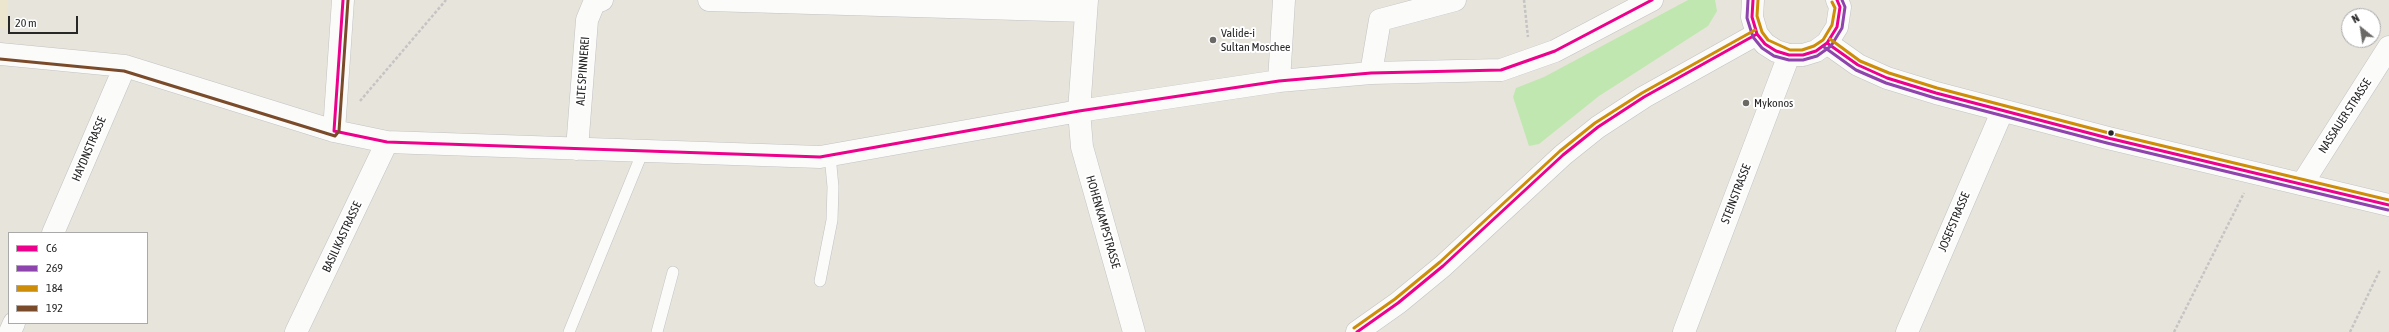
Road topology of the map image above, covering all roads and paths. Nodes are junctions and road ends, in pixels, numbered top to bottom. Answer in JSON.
{"nodes":[{"id":1,"x":343,"y":0,"type":"edge"},
{"id":2,"x":446,"y":0,"type":"edge"},
{"id":3,"x":602,"y":0,"type":"edge"},
{"id":4,"x":708,"y":0,"type":"edge"},
{"id":5,"x":1284,"y":0,"type":"edge"},
{"id":6,"x":1455,"y":0,"type":"edge"},
{"id":7,"x":1524,"y":0,"type":"edge"},
{"id":8,"x":1652,"y":0,"type":"edge"},
{"id":9,"x":1753,"y":0,"type":"edge"},
{"id":10,"x":1837,"y":0,"type":"edge"},
{"id":11,"x":1086,"y":6,"type":"edge"},
{"id":12,"x":1757,"y":34,"type":"junction"},
{"id":13,"x":1827,"y":43,"type":"junction"},
{"id":14,"x":2389,"y":47,"type":"edge"},
{"id":15,"x":0,"y":54,"type":"edge"},
{"id":16,"x":1789,"y":55,"type":"junction"},
{"id":17,"x":1531,"y":60,"type":"junction"},
{"id":18,"x":126,"y":66,"type":"junction"},
{"id":19,"x":1371,"y":73,"type":"junction"},
{"id":20,"x":1279,"y":81,"type":"junction"},
{"id":21,"x":1079,"y":111,"type":"junction"},
{"id":22,"x":2002,"y":112,"type":"junction"},
{"id":23,"x":334,"y":131,"type":"junction"},
{"id":24,"x":387,"y":142,"type":"junction"},
{"id":25,"x":577,"y":149,"type":"junction"},
{"id":26,"x":643,"y":151,"type":"junction"},
{"id":27,"x":830,"y":155,"type":"junction"},
{"id":28,"x":2255,"y":173,"type":"junction"},
{"id":29,"x":2302,"y":184,"type":"junction"},
{"id":30,"x":2389,"y":205,"type":"edge"},
{"id":31,"x":53,"y":232,"type":"edge"},
{"id":32,"x":2380,"y":270,"type":"dead end"},
{"id":33,"x":673,"y":272,"type":"dead end"},
{"id":34,"x":820,"y":281,"type":"dead end"},
{"id":35,"x":1129,"y":331,"type":"edge"},
{"id":36,"x":296,"y":332,"type":"edge"},
{"id":37,"x":569,"y":332,"type":"edge"},
{"id":38,"x":657,"y":332,"type":"edge"},
{"id":39,"x":1357,"y":332,"type":"edge"},
{"id":40,"x":1684,"y":332,"type":"edge"},
{"id":41,"x":1906,"y":332,"type":"edge"},
{"id":42,"x":2174,"y":332,"type":"edge"},
{"id":43,"x":2350,"y":332,"type":"edge"}],
"edges":[{"from":1,"to":23,"type":"street"},
{"from":2,"to":23,"type":"path"},
{"from":3,"to":25,"type":"street","name":"ALTE SPINNEREI"},
{"from":4,"to":11,"type":"street"},
{"from":5,"to":20,"type":"street"},
{"from":6,"to":19,"type":"street"},
{"from":7,"to":17,"type":"path"},
{"from":8,"to":17,"type":"street"},
{"from":9,"to":12,"type":"street"},
{"from":10,"to":13,"type":"street"},
{"from":11,"to":21,"type":"street","name":"HOHENKAMPSTRASSE"},
{"from":12,"to":16,"type":"street"},
{"from":12,"to":39,"type":"street"},
{"from":13,"to":16,"type":"street"},
{"from":13,"to":22,"type":"street"},
{"from":14,"to":29,"type":"street","name":"NASSAUER STRASSE"},
{"from":15,"to":18,"type":"street"},
{"from":16,"to":40,"type":"street","name":"STEINSTRASSE"},
{"from":17,"to":19,"type":"street"},
{"from":18,"to":23,"type":"street"},
{"from":18,"to":31,"type":"street","name":"HAYDNSTRASSE"},
{"from":19,"to":20,"type":"street"},
{"from":20,"to":21,"type":"street"},
{"from":21,"to":27,"type":"street"},
{"from":21,"to":35,"type":"street","name":"HOHENKAMPSTRASSE"},
{"from":22,"to":28,"type":"street"},
{"from":22,"to":41,"type":"street","name":"JOSEFSTRASSE"},
{"from":23,"to":24,"type":"street"},
{"from":24,"to":25,"type":"street"},
{"from":24,"to":36,"type":"street","name":"BASILIKASTRASSE"},
{"from":25,"to":26,"type":"street"},
{"from":26,"to":27,"type":"street"},
{"from":26,"to":37,"type":"lane"},
{"from":27,"to":34,"type":"lane"},
{"from":28,"to":29,"type":"street"},
{"from":28,"to":42,"type":"path"},
{"from":29,"to":30,"type":"street"},
{"from":32,"to":43,"type":"path"},
{"from":33,"to":38,"type":"lane"}]}
